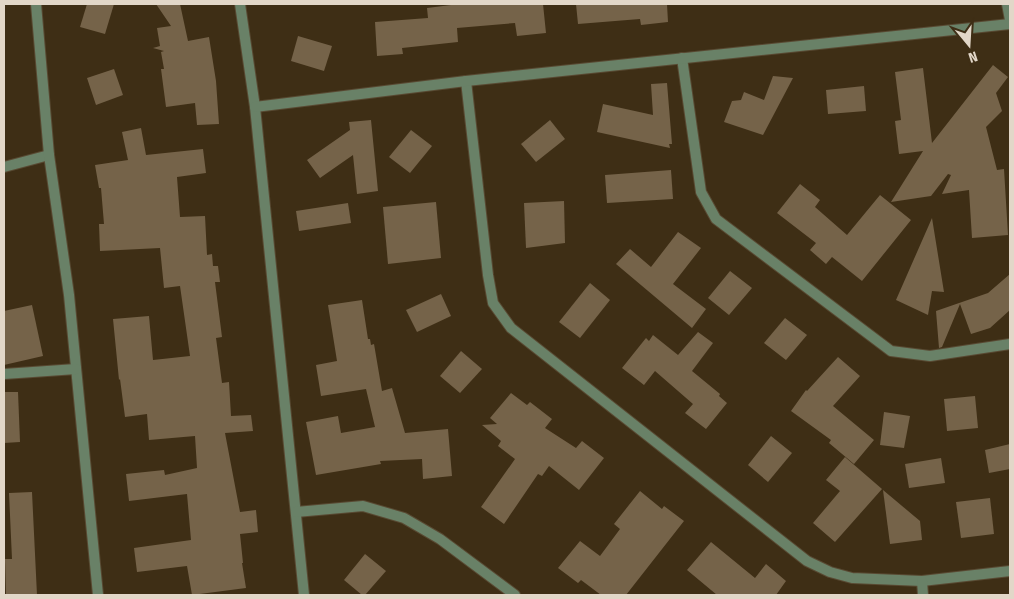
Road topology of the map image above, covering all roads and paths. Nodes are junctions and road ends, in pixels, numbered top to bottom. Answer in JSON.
{"nodes":[{"id":1,"x":36,"y":4,"type":"edge"},
{"id":2,"x":240,"y":4,"type":"edge"},
{"id":3,"x":1007,"y":4,"type":"edge"},
{"id":4,"x":1010,"y":20,"type":"edge"},
{"id":5,"x":1010,"y":24,"type":"edge"},
{"id":6,"x":682,"y":58,"type":"junction"},
{"id":7,"x":466,"y":81,"type":"junction"},
{"id":8,"x":255,"y":107,"type":"junction"},
{"id":9,"x":49,"y":155,"type":"junction"},
{"id":10,"x":4,"y":167,"type":"edge"},
{"id":11,"x":1010,"y":344,"type":"edge"},
{"id":12,"x":76,"y":369,"type":"junction"},
{"id":13,"x":4,"y":374,"type":"edge"},
{"id":14,"x":296,"y":512,"type":"junction"},
{"id":15,"x":1010,"y":572,"type":"edge"},
{"id":16,"x":922,"y":581,"type":"junction"},
{"id":17,"x":98,"y":595,"type":"edge"},
{"id":18,"x":304,"y":595,"type":"edge"},
{"id":19,"x":514,"y":595,"type":"edge"},
{"id":20,"x":924,"y":595,"type":"edge"}],
"edges":[{"from":1,"to":9,"type":"street"},
{"from":2,"to":8,"type":"street"},
{"from":3,"to":4,"type":"street"},
{"from":5,"to":6,"type":"street"},
{"from":6,"to":7,"type":"street"},
{"from":6,"to":11,"type":"street"},
{"from":7,"to":8,"type":"street"},
{"from":7,"to":16,"type":"street"},
{"from":8,"to":14,"type":"street"},
{"from":9,"to":10,"type":"street"},
{"from":9,"to":12,"type":"street"},
{"from":12,"to":13,"type":"street"},
{"from":12,"to":17,"type":"street"},
{"from":14,"to":18,"type":"street"},
{"from":14,"to":19,"type":"street"},
{"from":15,"to":16,"type":"street"},
{"from":16,"to":20,"type":"street"}]}
